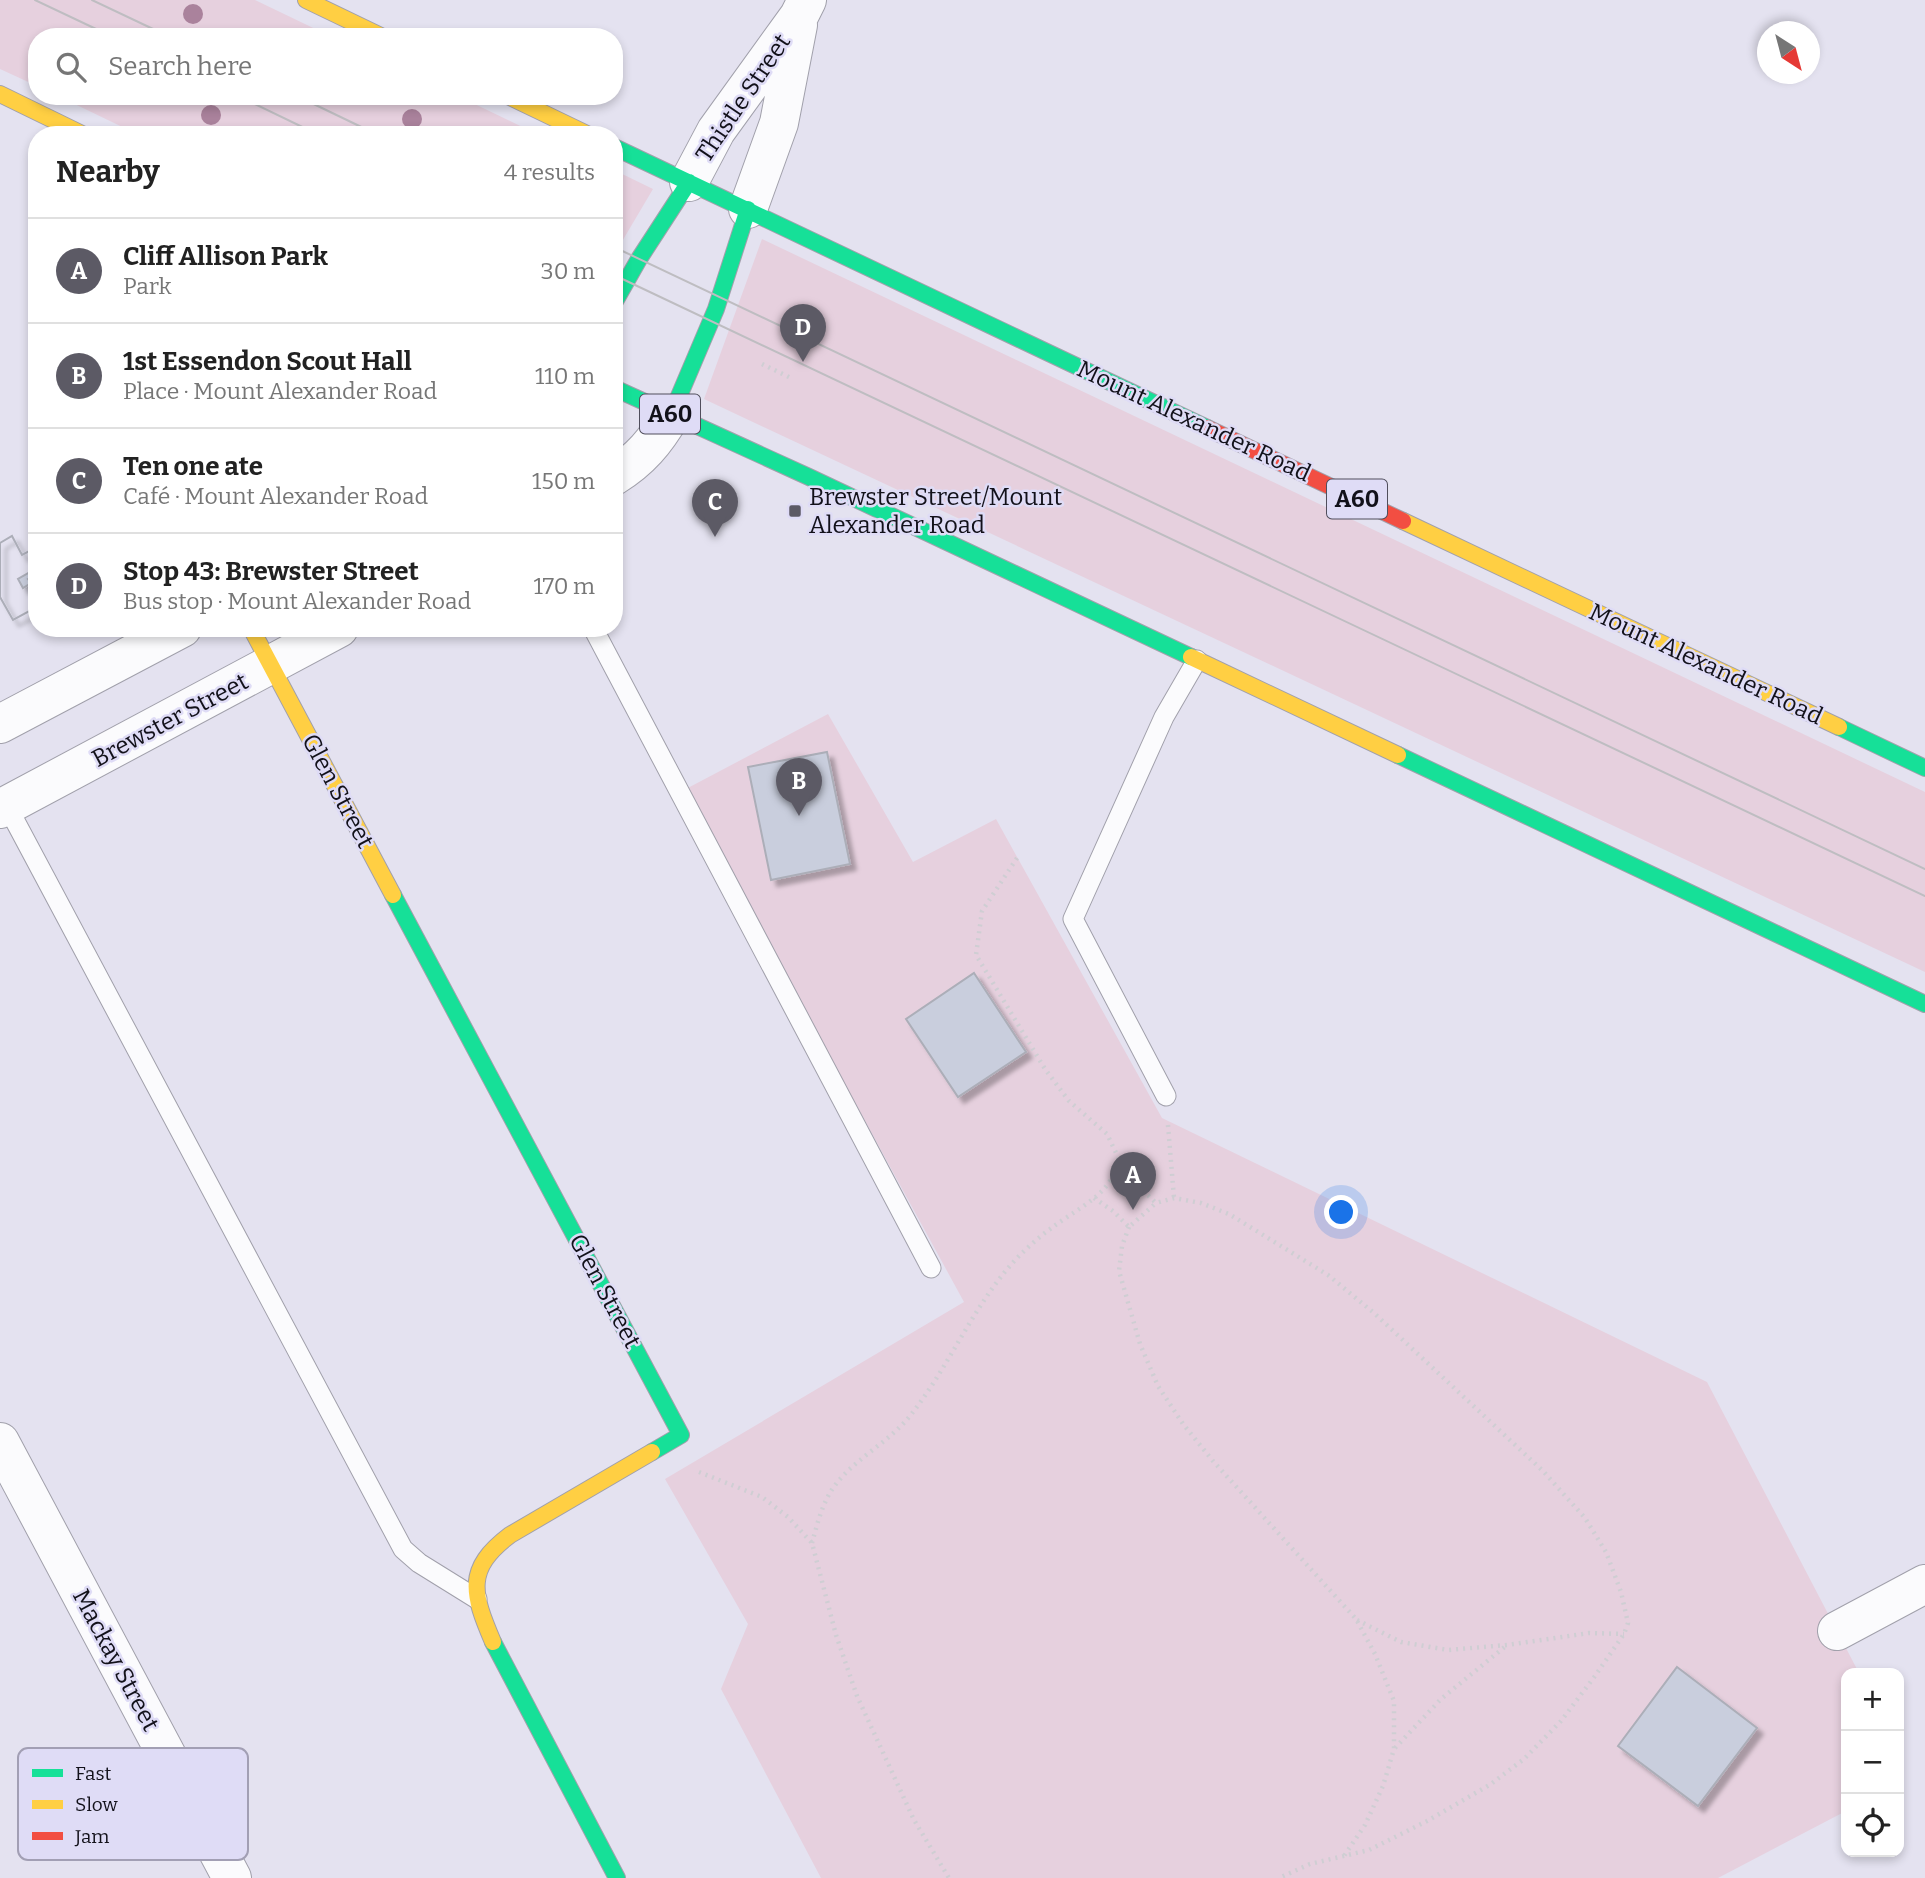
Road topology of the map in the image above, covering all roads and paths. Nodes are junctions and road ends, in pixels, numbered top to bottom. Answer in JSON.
{"nodes":[{"id":1,"x":306,"y":0,"type":"edge"},
{"id":2,"x":803,"y":8,"type":"edge"},
{"id":3,"x":364,"y":28,"type":"edge"},
{"id":4,"x":0,"y":94,"type":"edge"},
{"id":5,"x":527,"y":105,"type":"edge"},
{"id":6,"x":66,"y":126,"type":"edge"},
{"id":7,"x":570,"y":126,"type":"edge"},
{"id":8,"x":623,"y":151,"type":"edge"},
{"id":9,"x":689,"y":181,"type":"junction"},
{"id":10,"x":748,"y":209,"type":"junction"},
{"id":11,"x":623,"y":287,"type":"edge"},
{"id":12,"x":762,"y":364,"type":"dead end"},
{"id":13,"x":790,"y":378,"type":"dead end"},
{"id":14,"x":623,"y":391,"type":"edge"},
{"id":15,"x":671,"y":415,"type":"junction"},
{"id":16,"x":623,"y":469,"type":"edge"},
{"id":17,"x":165,"y":637,"type":"edge"},
{"id":18,"x":256,"y":637,"type":"edge"},
{"id":19,"x":323,"y":637,"type":"edge"},
{"id":20,"x":598,"y":637,"type":"edge"},
{"id":21,"x":1197,"y":660,"type":"junction"},
{"id":22,"x":271,"y":666,"type":"junction"},
{"id":23,"x":0,"y":724,"type":"edge"},
{"id":24,"x":1925,"y":768,"type":"edge"},
{"id":25,"x":3,"y":808,"type":"edge"},
{"id":26,"x":1017,"y":858,"type":"dead end"},
{"id":27,"x":1925,"y":1003,"type":"edge"},
{"id":28,"x":1166,"y":1096,"type":"joint"},
{"id":29,"x":1120,"y":1161,"type":"junction"},
{"id":30,"x":1094,"y":1198,"type":"junction"},
{"id":31,"x":1174,"y":1198,"type":"junction"},
{"id":32,"x":1156,"y":1203,"type":"junction"},
{"id":33,"x":1129,"y":1227,"type":"junction"},
{"id":34,"x":931,"y":1268,"type":"dead end"},
{"id":35,"x":681,"y":1435,"type":"junction"},
{"id":36,"x":0,"y":1442,"type":"edge"},
{"id":37,"x":812,"y":1543,"type":"junction"},
{"id":38,"x":1925,"y":1584,"type":"edge"},
{"id":39,"x":477,"y":1599,"type":"junction"},
{"id":40,"x":1356,"y":1619,"type":"junction"},
{"id":41,"x":1837,"y":1631,"type":"dead end"},
{"id":42,"x":1624,"y":1634,"type":"junction"},
{"id":43,"x":1507,"y":1645,"type":"junction"},
{"id":44,"x":163,"y":1748,"type":"edge"},
{"id":45,"x":1394,"y":1749,"type":"junction"},
{"id":46,"x":1344,"y":1857,"type":"junction"},
{"id":47,"x":222,"y":1860,"type":"edge"},
{"id":48,"x":232,"y":1878,"type":"edge"},
{"id":49,"x":617,"y":1878,"type":"edge"},
{"id":50,"x":949,"y":1878,"type":"edge"},
{"id":51,"x":1279,"y":1878,"type":"edge"}],
"edges":[{"from":1,"to":3,"type":"main road"},
{"from":2,"to":9,"type":"street","name":"Thistle Street"},
{"from":2,"to":10,"type":"street","name":"Thistle Street"},
{"from":4,"to":6,"type":"main road"},
{"from":5,"to":7,"type":"main road"},
{"from":8,"to":9,"type":"main road","name":"Mount Alexander Road","number":"A60"},
{"from":9,"to":10,"type":"main road","name":"Mount Alexander Road","number":"A60"},
{"from":9,"to":11,"type":"main road"},
{"from":10,"to":15,"type":"main road"},
{"from":10,"to":24,"type":"main road","name":"Mount Alexander Road","number":"A60"},
{"from":12,"to":13,"type":"path"},
{"from":14,"to":15,"type":"main road","number":"A60"},
{"from":15,"to":16,"type":"street"},
{"from":15,"to":21,"type":"main road","number":"A60"},
{"from":17,"to":23,"type":"street"},
{"from":18,"to":22,"type":"main road","name":"Glen Street"},
{"from":19,"to":22,"type":"street","name":"Brewster Street"},
{"from":20,"to":34,"type":"lane"},
{"from":21,"to":27,"type":"main road","number":"A60"},
{"from":21,"to":28,"type":"lane"},
{"from":22,"to":25,"type":"street","name":"Brewster Street"},
{"from":22,"to":35,"type":"main road","name":"Glen Street"},
{"from":25,"to":39,"type":"lane"},
{"from":26,"to":29,"type":"path"},
{"from":28,"to":31,"type":"path"},
{"from":29,"to":30,"type":"path"},
{"from":29,"to":32,"type":"path"},
{"from":30,"to":33,"type":"path"},
{"from":30,"to":37,"type":"path"},
{"from":31,"to":32,"type":"path"},
{"from":31,"to":42,"type":"path"},
{"from":32,"to":33,"type":"path"},
{"from":33,"to":40,"type":"path"},
{"from":35,"to":37,"type":"path"},
{"from":35,"to":39,"type":"main road"},
{"from":36,"to":44,"type":"street","name":"Mackay Street"},
{"from":37,"to":50,"type":"path"},
{"from":38,"to":41,"type":"street"},
{"from":39,"to":49,"type":"main road"},
{"from":40,"to":43,"type":"path"},
{"from":40,"to":45,"type":"path"},
{"from":42,"to":43,"type":"path"},
{"from":42,"to":46,"type":"path"},
{"from":43,"to":45,"type":"path"},
{"from":45,"to":46,"type":"path"},
{"from":46,"to":51,"type":"path"},
{"from":47,"to":48,"type":"street","name":"Mackay Street"}]}
